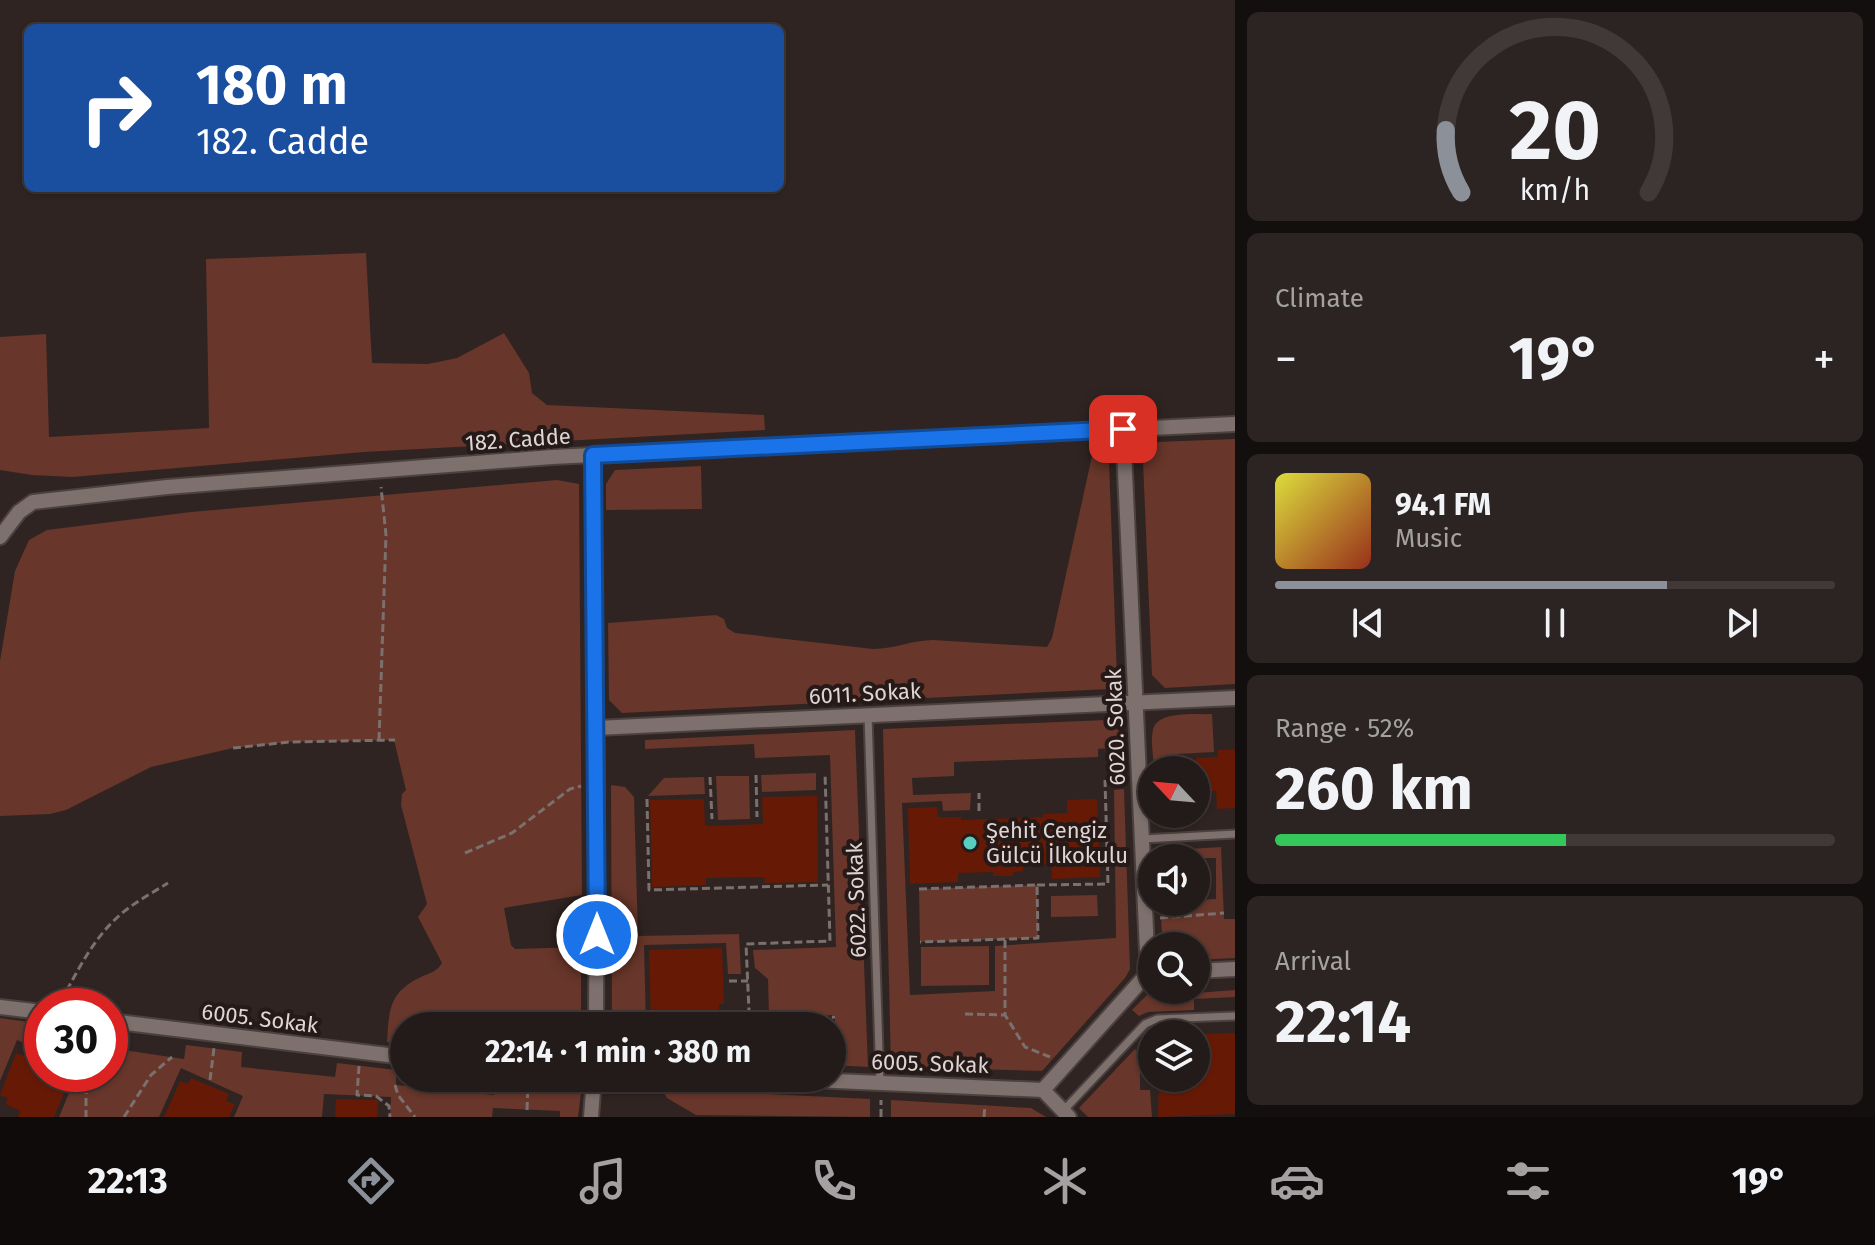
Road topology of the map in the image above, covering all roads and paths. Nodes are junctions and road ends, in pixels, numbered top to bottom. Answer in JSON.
{"nodes":[{"id":1,"x":1235,"y":424,"type":"edge"},
{"id":2,"x":1123,"y":429,"type":"junction"},
{"id":3,"x":593,"y":455,"type":"junction"},
{"id":4,"x":379,"y":471,"type":"junction"},
{"id":5,"x":0,"y":537,"type":"edge"},
{"id":6,"x":1235,"y":698,"type":"edge"},
{"id":7,"x":1136,"y":703,"type":"junction"},
{"id":8,"x":868,"y":715,"type":"junction"},
{"id":9,"x":596,"y":728,"type":"junction"},
{"id":10,"x":379,"y":740,"type":"junction"},
{"id":11,"x":395,"y":740,"type":"dead end"},
{"id":12,"x":233,"y":748,"type":"dead end"},
{"id":13,"x":825,"y":773,"type":"dead end"},
{"id":14,"x":756,"y":775,"type":"dead end"},
{"id":15,"x":710,"y":777,"type":"dead end"},
{"id":16,"x":1105,"y":780,"type":"dead end"},
{"id":17,"x":581,"y":786,"type":"dead end"},
{"id":18,"x":979,"y":793,"type":"dead end"},
{"id":19,"x":647,"y":799,"type":"dead end"},
{"id":20,"x":979,"y":811,"type":"dead end"},
{"id":21,"x":757,"y":817,"type":"dead end"},
{"id":22,"x":712,"y":819,"type":"dead end"},
{"id":23,"x":1235,"y":834,"type":"edge"},
{"id":24,"x":1142,"y":839,"type":"junction"},
{"id":25,"x":465,"y":853,"type":"dead end"},
{"id":26,"x":168,"y":883,"type":"dead end"},
{"id":27,"x":828,"y":885,"type":"junction"},
{"id":28,"x":1037,"y":885,"type":"junction"},
{"id":29,"x":919,"y":889,"type":"dead end"},
{"id":30,"x":1224,"y":913,"type":"dead end"},
{"id":31,"x":1160,"y":918,"type":"dead end"},
{"id":32,"x":1148,"y":932,"type":"edge"},
{"id":33,"x":1005,"y":939,"type":"junction"},
{"id":34,"x":920,"y":942,"type":"dead end"},
{"id":35,"x":1235,"y":969,"type":"edge"},
{"id":36,"x":1210,"y":970,"type":"edge"},
{"id":37,"x":729,"y":981,"type":"dead end"},
{"id":38,"x":748,"y":981,"type":"junction"},
{"id":39,"x":1138,"y":986,"type":"edge"},
{"id":40,"x":68,"y":988,"type":"edge"},
{"id":41,"x":0,"y":1007,"type":"edge"},
{"id":42,"x":24,"y":1010,"type":"edge"},
{"id":43,"x":596,"y":1012,"type":"edge"},
{"id":44,"x":749,"y":1012,"type":"edge"},
{"id":45,"x":965,"y":1014,"type":"dead end"},
{"id":46,"x":1005,"y":1015,"type":"junction"},
{"id":47,"x":1235,"y":1016,"type":"edge"},
{"id":48,"x":128,"y":1023,"type":"edge"},
{"id":49,"x":214,"y":1048,"type":"dead end"},
{"id":50,"x":390,"y":1055,"type":"edge"},
{"id":51,"x":172,"y":1057,"type":"dead end"},
{"id":52,"x":1053,"y":1059,"type":"dead end"},
{"id":53,"x":359,"y":1066,"type":"dead end"},
{"id":54,"x":210,"y":1080,"type":"dead end"},
{"id":55,"x":846,"y":1081,"type":"edge"},
{"id":56,"x":880,"y":1083,"type":"junction"},
{"id":57,"x":1043,"y":1090,"type":"junction"},
{"id":58,"x":86,"y":1092,"type":"edge"},
{"id":59,"x":397,"y":1092,"type":"edge"},
{"id":60,"x":528,"y":1092,"type":"edge"},
{"id":61,"x":593,"y":1092,"type":"edge"},
{"id":62,"x":881,"y":1100,"type":"dead end"},
{"id":63,"x":985,"y":1105,"type":"dead end"},
{"id":64,"x":527,"y":1110,"type":"dead end"},
{"id":65,"x":1066,"y":1114,"type":"edge"},
{"id":66,"x":86,"y":1117,"type":"edge"},
{"id":67,"x":124,"y":1117,"type":"edge"},
{"id":68,"x":390,"y":1117,"type":"edge"},
{"id":69,"x":415,"y":1117,"type":"edge"},
{"id":70,"x":591,"y":1117,"type":"edge"},
{"id":71,"x":881,"y":1117,"type":"edge"},
{"id":72,"x":984,"y":1117,"type":"edge"}],
"edges":[{"from":1,"to":2,"type":"street","name":"182. Cadde"},
{"from":2,"to":3,"type":"street","name":"182. Cadde"},
{"from":2,"to":7,"type":"street","name":"6020. Sokak"},
{"from":3,"to":4,"type":"street","name":"182. Cadde"},
{"from":3,"to":9,"type":"street"},
{"from":4,"to":5,"type":"street","name":"182. Cadde"},
{"from":4,"to":10,"type":"path"},
{"from":6,"to":7,"type":"street","name":"6011. Sokak"},
{"from":7,"to":8,"type":"street","name":"6011. Sokak"},
{"from":7,"to":24,"type":"street","name":"6020. Sokak"},
{"from":8,"to":9,"type":"street","name":"6011. Sokak"},
{"from":8,"to":56,"type":"lane","name":"6022. Sokak"},
{"from":9,"to":43,"type":"street"},
{"from":10,"to":11,"type":"path"},
{"from":10,"to":12,"type":"path"},
{"from":13,"to":27,"type":"path"},
{"from":14,"to":21,"type":"path"},
{"from":15,"to":22,"type":"path"},
{"from":16,"to":28,"type":"path"},
{"from":17,"to":25,"type":"path"},
{"from":18,"to":20,"type":"path"},
{"from":19,"to":27,"type":"path"},
{"from":23,"to":24,"type":"lane"},
{"from":24,"to":32,"type":"street","name":"6020. Sokak"},
{"from":26,"to":40,"type":"path"},
{"from":27,"to":38,"type":"path"},
{"from":28,"to":29,"type":"path"},
{"from":28,"to":33,"type":"path"},
{"from":30,"to":31,"type":"path"},
{"from":33,"to":34,"type":"path"},
{"from":33,"to":46,"type":"path"},
{"from":35,"to":36,"type":"street"},
{"from":37,"to":38,"type":"path"},
{"from":38,"to":44,"type":"path"},
{"from":39,"to":57,"type":"street","name":"6020. Sokak"},
{"from":41,"to":42,"type":"street"},
{"from":45,"to":46,"type":"path"},
{"from":46,"to":52,"type":"path"},
{"from":47,"to":65,"type":"lane"},
{"from":48,"to":50,"type":"street","name":"6005. Sokak"},
{"from":49,"to":54,"type":"path"},
{"from":51,"to":67,"type":"path"},
{"from":53,"to":68,"type":"path"},
{"from":55,"to":56,"type":"street","name":"6005. Sokak"},
{"from":56,"to":57,"type":"street","name":"6005. Sokak"},
{"from":57,"to":65,"type":"street"},
{"from":58,"to":66,"type":"path"},
{"from":59,"to":69,"type":"path"},
{"from":60,"to":64,"type":"path"},
{"from":61,"to":70,"type":"street"},
{"from":62,"to":71,"type":"path"},
{"from":63,"to":72,"type":"path"}]}
